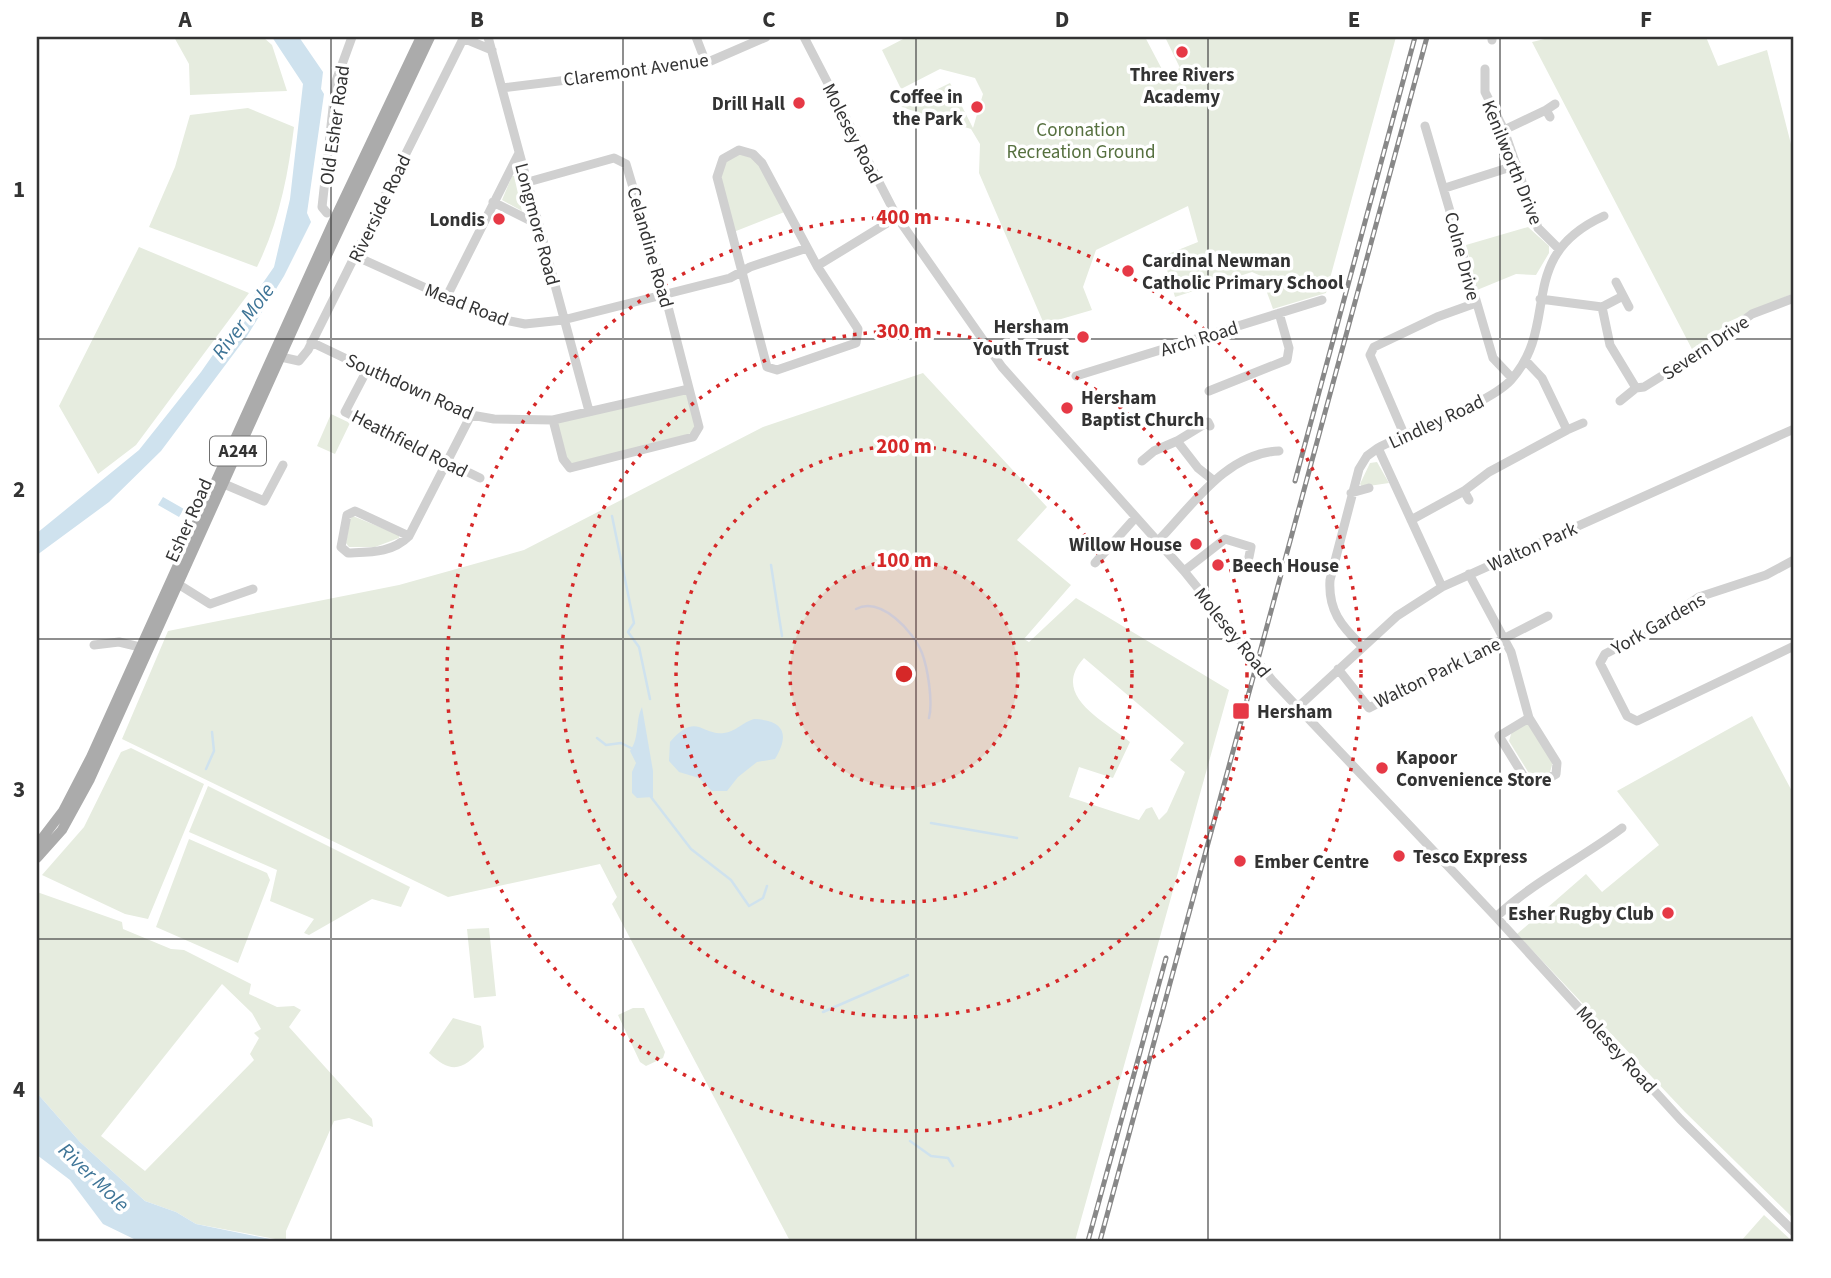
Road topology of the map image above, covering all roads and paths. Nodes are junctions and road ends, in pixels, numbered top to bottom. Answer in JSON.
{"nodes":[{"id":1,"x":352,"y":37,"type":"edge"},
{"id":2,"x":421,"y":37,"type":"edge"},
{"id":3,"x":430,"y":37,"type":"edge"},
{"id":4,"x":463,"y":37,"type":"edge"},
{"id":5,"x":488,"y":37,"type":"edge"},
{"id":6,"x":696,"y":37,"type":"edge"},
{"id":7,"x":765,"y":37,"type":"edge"},
{"id":8,"x":804,"y":37,"type":"edge"},
{"id":9,"x":492,"y":50,"type":"junction"},
{"id":10,"x":706,"y":63,"type":"junction"},
{"id":11,"x":1485,"y":69,"type":"dead end"},
{"id":12,"x":502,"y":88,"type":"junction"},
{"id":13,"x":1555,"y":104,"type":"dead end"},
{"id":14,"x":1424,"y":127,"type":"dead end"},
{"id":15,"x":1504,"y":130,"type":"junction"},
{"id":16,"x":519,"y":153,"type":"junction"},
{"id":17,"x":1517,"y":165,"type":"junction"},
{"id":18,"x":528,"y":182,"type":"junction"},
{"id":19,"x":1445,"y":188,"type":"junction"},
{"id":20,"x":493,"y":202,"type":"junction"},
{"id":21,"x":327,"y":213,"type":"dead end"},
{"id":22,"x":1604,"y":216,"type":"dead end"},
{"id":23,"x":897,"y":217,"type":"junction"},
{"id":24,"x":539,"y":225,"type":"junction"},
{"id":25,"x":807,"y":248,"type":"junction"},
{"id":26,"x":1558,"y":248,"type":"junction"},
{"id":27,"x":355,"y":256,"type":"junction"},
{"id":28,"x":817,"y":267,"type":"junction"},
{"id":29,"x":741,"y":272,"type":"junction"},
{"id":30,"x":1616,"y":282,"type":"dead end"},
{"id":31,"x":665,"y":295,"type":"junction"},
{"id":32,"x":1623,"y":296,"type":"junction"},
{"id":33,"x":446,"y":298,"type":"junction"},
{"id":34,"x":1794,"y":298,"type":"edge"},
{"id":35,"x":1540,"y":299,"type":"junction"},
{"id":36,"x":1322,"y":300,"type":"dead end"},
{"id":37,"x":1476,"y":303,"type":"junction"},
{"id":38,"x":1602,"y":307,"type":"junction"},
{"id":39,"x":1629,"y":307,"type":"dead end"},
{"id":40,"x":1279,"y":313,"type":"junction"},
{"id":41,"x":563,"y":320,"type":"junction"},
{"id":42,"x":312,"y":342,"type":"junction"},
{"id":43,"x":281,"y":357,"type":"junction"},
{"id":44,"x":1526,"y":361,"type":"junction"},
{"id":45,"x":368,"y":368,"type":"junction"},
{"id":46,"x":1076,"y":376,"type":"dead end"},
{"id":47,"x":1512,"y":379,"type":"junction"},
{"id":48,"x":1636,"y":388,"type":"junction"},
{"id":49,"x":689,"y":390,"type":"junction"},
{"id":50,"x":1209,"y":391,"type":"dead end"},
{"id":51,"x":1620,"y":401,"type":"dead end"},
{"id":52,"x":589,"y":411,"type":"junction"},
{"id":53,"x":471,"y":415,"type":"junction"},
{"id":54,"x":553,"y":420,"type":"junction"},
{"id":55,"x":1583,"y":424,"type":"dead end"},
{"id":56,"x":1210,"y":426,"type":"dead end"},
{"id":57,"x":1794,"y":429,"type":"edge"},
{"id":58,"x":1567,"y":430,"type":"junction"},
{"id":59,"x":1404,"y":434,"type":"junction"},
{"id":60,"x":1177,"y":441,"type":"junction"},
{"id":61,"x":1378,"y":448,"type":"junction"},
{"id":62,"x":1279,"y":452,"type":"dead end"},
{"id":63,"x":1142,"y":461,"type":"dead end"},
{"id":64,"x":447,"y":462,"type":"junction"},
{"id":65,"x":283,"y":465,"type":"dead end"},
{"id":66,"x":480,"y":478,"type":"dead end"},
{"id":67,"x":1213,"y":480,"type":"junction"},
{"id":68,"x":224,"y":484,"type":"junction"},
{"id":69,"x":1369,"y":488,"type":"dead end"},
{"id":70,"x":1352,"y":493,"type":"junction"},
{"id":71,"x":1136,"y":517,"type":"junction"},
{"id":72,"x":1410,"y":520,"type":"junction"},
{"id":73,"x":409,"y":536,"type":"junction"},
{"id":74,"x":1158,"y":541,"type":"junction"},
{"id":75,"x":1249,"y":557,"type":"dead end"},
{"id":76,"x":1794,"y":560,"type":"edge"},
{"id":77,"x":1095,"y":563,"type":"dead end"},
{"id":78,"x":1184,"y":571,"type":"junction"},
{"id":79,"x":1469,"y":574,"type":"junction"},
{"id":80,"x":178,"y":584,"type":"junction"},
{"id":81,"x":1441,"y":587,"type":"junction"},
{"id":82,"x":253,"y":589,"type":"dead end"},
{"id":83,"x":1548,"y":616,"type":"dead end"},
{"id":84,"x":1504,"y":640,"type":"junction"},
{"id":85,"x":94,"y":645,"type":"dead end"},
{"id":86,"x":1362,"y":646,"type":"junction"},
{"id":87,"x":1794,"y":646,"type":"edge"},
{"id":88,"x":140,"y":648,"type":"junction"},
{"id":89,"x":1338,"y":669,"type":"junction"},
{"id":90,"x":1298,"y":707,"type":"junction"},
{"id":91,"x":1529,"y":718,"type":"junction"},
{"id":92,"x":1622,"y":828,"type":"dead end"},
{"id":93,"x":37,"y":845,"type":"edge"},
{"id":94,"x":37,"y":858,"type":"edge"},
{"id":95,"x":1496,"y":917,"type":"junction"},
{"id":96,"x":1794,"y":1232,"type":"edge"}],
"edges":[{"from":1,"to":21,"type":"street","name":"Old Esher Road"},
{"from":2,"to":88,"type":"main road","name":"Esher Road","number":"A244"},
{"from":3,"to":43,"type":"main road","name":"Esher Road","number":"A244"},
{"from":4,"to":9,"type":"street"},
{"from":4,"to":27,"type":"street","name":"Riverside Road"},
{"from":5,"to":9,"type":"street","name":"Longmore Road"},
{"from":6,"to":10,"type":"street"},
{"from":7,"to":10,"type":"street","name":"Claremont Avenue"},
{"from":8,"to":23,"type":"street","name":"Molesey Road"},
{"from":9,"to":12,"type":"street","name":"Longmore Road"},
{"from":10,"to":12,"type":"street","name":"Claremont Avenue"},
{"from":11,"to":15,"type":"street","name":"Kenilworth Drive"},
{"from":12,"to":16,"type":"street","name":"Longmore Road"},
{"from":13,"to":15,"type":"street"},
{"from":14,"to":19,"type":"street","name":"Colne Drive"},
{"from":15,"to":17,"type":"street","name":"Kenilworth Drive"},
{"from":16,"to":18,"type":"street","name":"Longmore Road"},
{"from":16,"to":20,"type":"street"},
{"from":17,"to":19,"type":"street"},
{"from":17,"to":26,"type":"street","name":"Kenilworth Drive"},
{"from":18,"to":24,"type":"street","name":"Longmore Road"},
{"from":18,"to":31,"type":"street","name":"Celandine Road"},
{"from":19,"to":37,"type":"street","name":"Colne Drive"},
{"from":20,"to":24,"type":"street"},
{"from":20,"to":33,"type":"street"},
{"from":22,"to":26,"type":"street","name":"Lindley Road"},
{"from":23,"to":28,"type":"street"},
{"from":23,"to":71,"type":"street","name":"Molesey Road"},
{"from":24,"to":41,"type":"street","name":"Longmore Road"},
{"from":25,"to":28,"type":"street"},
{"from":25,"to":29,"type":"street","name":"Mead Road"},
{"from":25,"to":29,"type":"street"},
{"from":26,"to":35,"type":"street","name":"Lindley Road"},
{"from":27,"to":33,"type":"street","name":"Mead Road"},
{"from":27,"to":42,"type":"street","name":"Riverside Road"},
{"from":28,"to":29,"type":"street"},
{"from":29,"to":31,"type":"street","name":"Mead Road"},
{"from":30,"to":32,"type":"street"},
{"from":31,"to":41,"type":"street","name":"Mead Road"},
{"from":31,"to":49,"type":"street","name":"Celandine Road"},
{"from":32,"to":38,"type":"street"},
{"from":32,"to":39,"type":"street"},
{"from":33,"to":41,"type":"street","name":"Mead Road"},
{"from":34,"to":48,"type":"street","name":"Severn Drive"},
{"from":35,"to":38,"type":"street"},
{"from":35,"to":44,"type":"street","name":"Lindley Road"},
{"from":36,"to":40,"type":"street","name":"Arch Road"},
{"from":37,"to":47,"type":"street","name":"Colne Drive"},
{"from":37,"to":59,"type":"street"},
{"from":38,"to":48,"type":"street"},
{"from":40,"to":46,"type":"street","name":"Arch Road"},
{"from":40,"to":50,"type":"street"},
{"from":41,"to":52,"type":"street","name":"Longmore Road"},
{"from":42,"to":43,"type":"street","name":"Riverside Road"},
{"from":42,"to":45,"type":"street","name":"Southdown Road"},
{"from":43,"to":68,"type":"main road","name":"Esher Road","number":"A244"},
{"from":44,"to":47,"type":"street","name":"Lindley Road"},
{"from":44,"to":58,"type":"street"},
{"from":45,"to":53,"type":"street","name":"Southdown Road"},
{"from":45,"to":64,"type":"street","name":"Heathfield Road"},
{"from":47,"to":59,"type":"street","name":"Lindley Road"},
{"from":48,"to":51,"type":"street","name":"Severn Drive"},
{"from":49,"to":52,"type":"street","name":"Southdown Road"},
{"from":49,"to":54,"type":"street"},
{"from":52,"to":54,"type":"street","name":"Southdown Road"},
{"from":53,"to":54,"type":"street","name":"Southdown Road"},
{"from":53,"to":64,"type":"street"},
{"from":55,"to":58,"type":"street"},
{"from":56,"to":60,"type":"street"},
{"from":57,"to":79,"type":"street","name":"Walton Park"},
{"from":58,"to":72,"type":"street"},
{"from":59,"to":61,"type":"street","name":"Lindley Road"},
{"from":60,"to":63,"type":"street"},
{"from":60,"to":67,"type":"street"},
{"from":61,"to":70,"type":"street","name":"Lindley Road"},
{"from":61,"to":72,"type":"street"},
{"from":62,"to":67,"type":"street"},
{"from":64,"to":66,"type":"street","name":"Heathfield Road"},
{"from":64,"to":73,"type":"street"},
{"from":65,"to":68,"type":"street"},
{"from":67,"to":74,"type":"street"},
{"from":68,"to":80,"type":"main road","name":"Esher Road","number":"A244"},
{"from":69,"to":70,"type":"street"},
{"from":70,"to":86,"type":"street","name":"Lindley Road"},
{"from":71,"to":74,"type":"street","name":"Molesey Road"},
{"from":71,"to":77,"type":"street"},
{"from":72,"to":81,"type":"street"},
{"from":73,"to":73,"type":"street"},
{"from":74,"to":78,"type":"street","name":"Molesey Road"},
{"from":75,"to":78,"type":"street"},
{"from":76,"to":87,"type":"street","name":"York Gardens"},
{"from":78,"to":90,"type":"street","name":"Molesey Road"},
{"from":79,"to":81,"type":"street","name":"Walton Park"},
{"from":79,"to":84,"type":"street"},
{"from":80,"to":82,"type":"street"},
{"from":80,"to":94,"type":"main road","name":"Esher Road","number":"A244"},
{"from":81,"to":86,"type":"street","name":"Walton Park"},
{"from":83,"to":84,"type":"street","name":"Walton Park Lane"},
{"from":84,"to":89,"type":"street","name":"Walton Park Lane"},
{"from":84,"to":91,"type":"street"},
{"from":85,"to":88,"type":"street"},
{"from":86,"to":89,"type":"street","name":"Walton Park"},
{"from":88,"to":93,"type":"main road","name":"Esher Road","number":"A244"},
{"from":89,"to":90,"type":"street","name":"Walton Park"},
{"from":90,"to":95,"type":"street","name":"Molesey Road"},
{"from":91,"to":91,"type":"street"},
{"from":92,"to":95,"type":"street"},
{"from":95,"to":96,"type":"street","name":"Molesey Road"}]}
